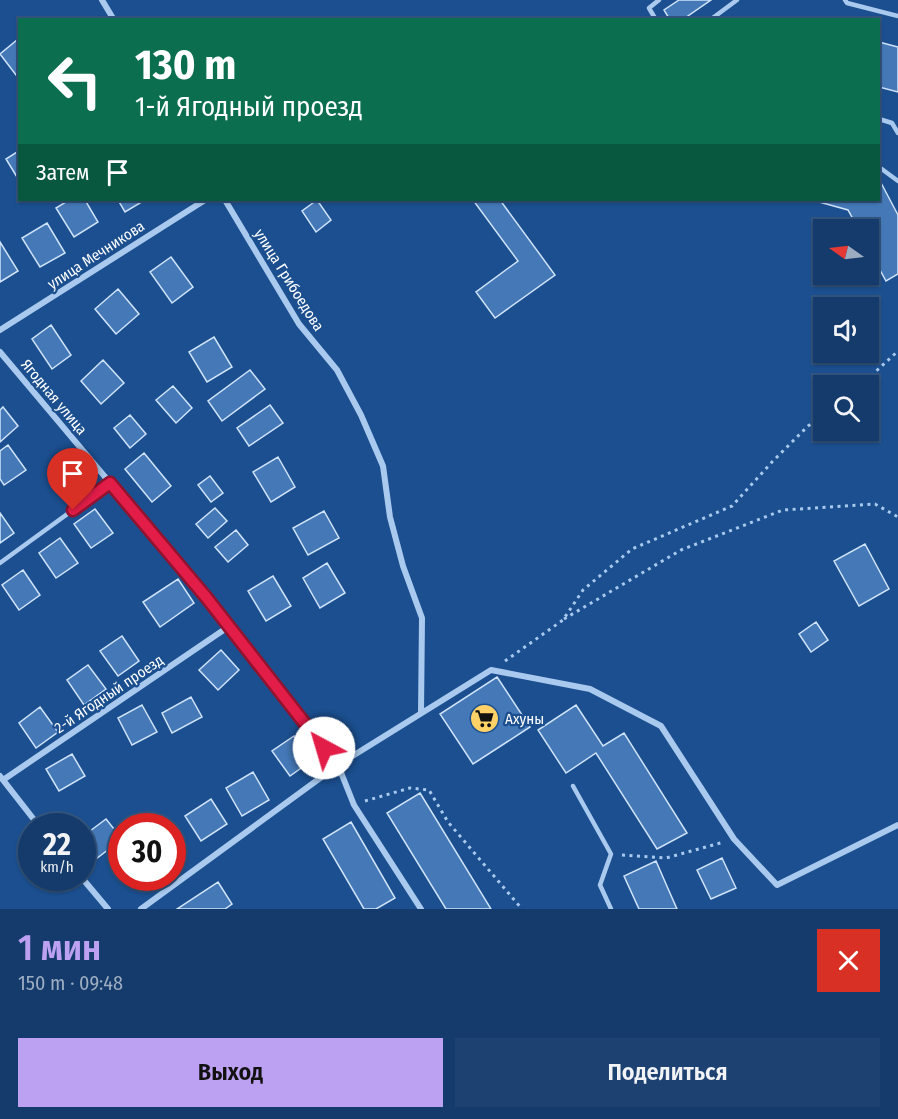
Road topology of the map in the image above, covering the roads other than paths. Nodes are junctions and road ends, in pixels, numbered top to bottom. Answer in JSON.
{"nodes":[{"id":1,"x":102,"y":0,"type":"edge"},
{"id":2,"x":659,"y":0,"type":"edge"},
{"id":3,"x":736,"y":0,"type":"edge"},
{"id":4,"x":845,"y":0,"type":"edge"},
{"id":5,"x":898,"y":16,"type":"edge"},
{"id":6,"x":113,"y":18,"type":"edge"},
{"id":7,"x":655,"y":18,"type":"edge"},
{"id":8,"x":713,"y":18,"type":"edge"},
{"id":9,"x":880,"y":119,"type":"edge"},
{"id":10,"x":898,"y":133,"type":"edge"},
{"id":11,"x":880,"y":168,"type":"edge"},
{"id":12,"x":898,"y":181,"type":"edge"},
{"id":13,"x":203,"y":201,"type":"edge"},
{"id":14,"x":226,"y":201,"type":"edge"},
{"id":15,"x":0,"y":330,"type":"edge"},
{"id":16,"x":0,"y":352,"type":"edge"},
{"id":17,"x":110,"y":483,"type":"junction"},
{"id":18,"x":0,"y":563,"type":"edge"},
{"id":19,"x":228,"y":627,"type":"junction"},
{"id":20,"x":421,"y":713,"type":"junction"},
{"id":21,"x":338,"y":765,"type":"junction"},
{"id":22,"x":2,"y":778,"type":"edge"},
{"id":23,"x":573,"y":786,"type":"dead end"},
{"id":24,"x":29,"y":813,"type":"edge"},
{"id":25,"x":898,"y":825,"type":"edge"},
{"id":26,"x":93,"y":891,"type":"edge"},
{"id":27,"x":108,"y":909,"type":"edge"},
{"id":28,"x":141,"y":909,"type":"edge"},
{"id":29,"x":421,"y":909,"type":"edge"},
{"id":30,"x":611,"y":909,"type":"edge"}],
"edges":[{"from":1,"to":6,"type":"street"},
{"from":2,"to":7,"type":"lane"},
{"from":3,"to":8,"type":"lane"},
{"from":4,"to":5,"type":"lane"},
{"from":9,"to":10,"type":"lane"},
{"from":11,"to":12,"type":"lane"},
{"from":13,"to":15,"type":"street","name":"улица Мечникова"},
{"from":14,"to":20,"type":"street","name":"улица Грибоедова"},
{"from":16,"to":17,"type":"street","name":"Ягодная улица"},
{"from":17,"to":18,"type":"lane"},
{"from":17,"to":19,"type":"street","name":"Ягодная улица"},
{"from":19,"to":21,"type":"street","name":"Ягодная улица"},
{"from":19,"to":22,"type":"street","name":"2-й Ягодный проезд"},
{"from":20,"to":21,"type":"street"},
{"from":20,"to":25,"type":"street"},
{"from":21,"to":28,"type":"street"},
{"from":21,"to":29,"type":"street","name":"Ягодная улица"},
{"from":22,"to":24,"type":"street"},
{"from":23,"to":30,"type":"lane"},
{"from":26,"to":27,"type":"street"}]}
